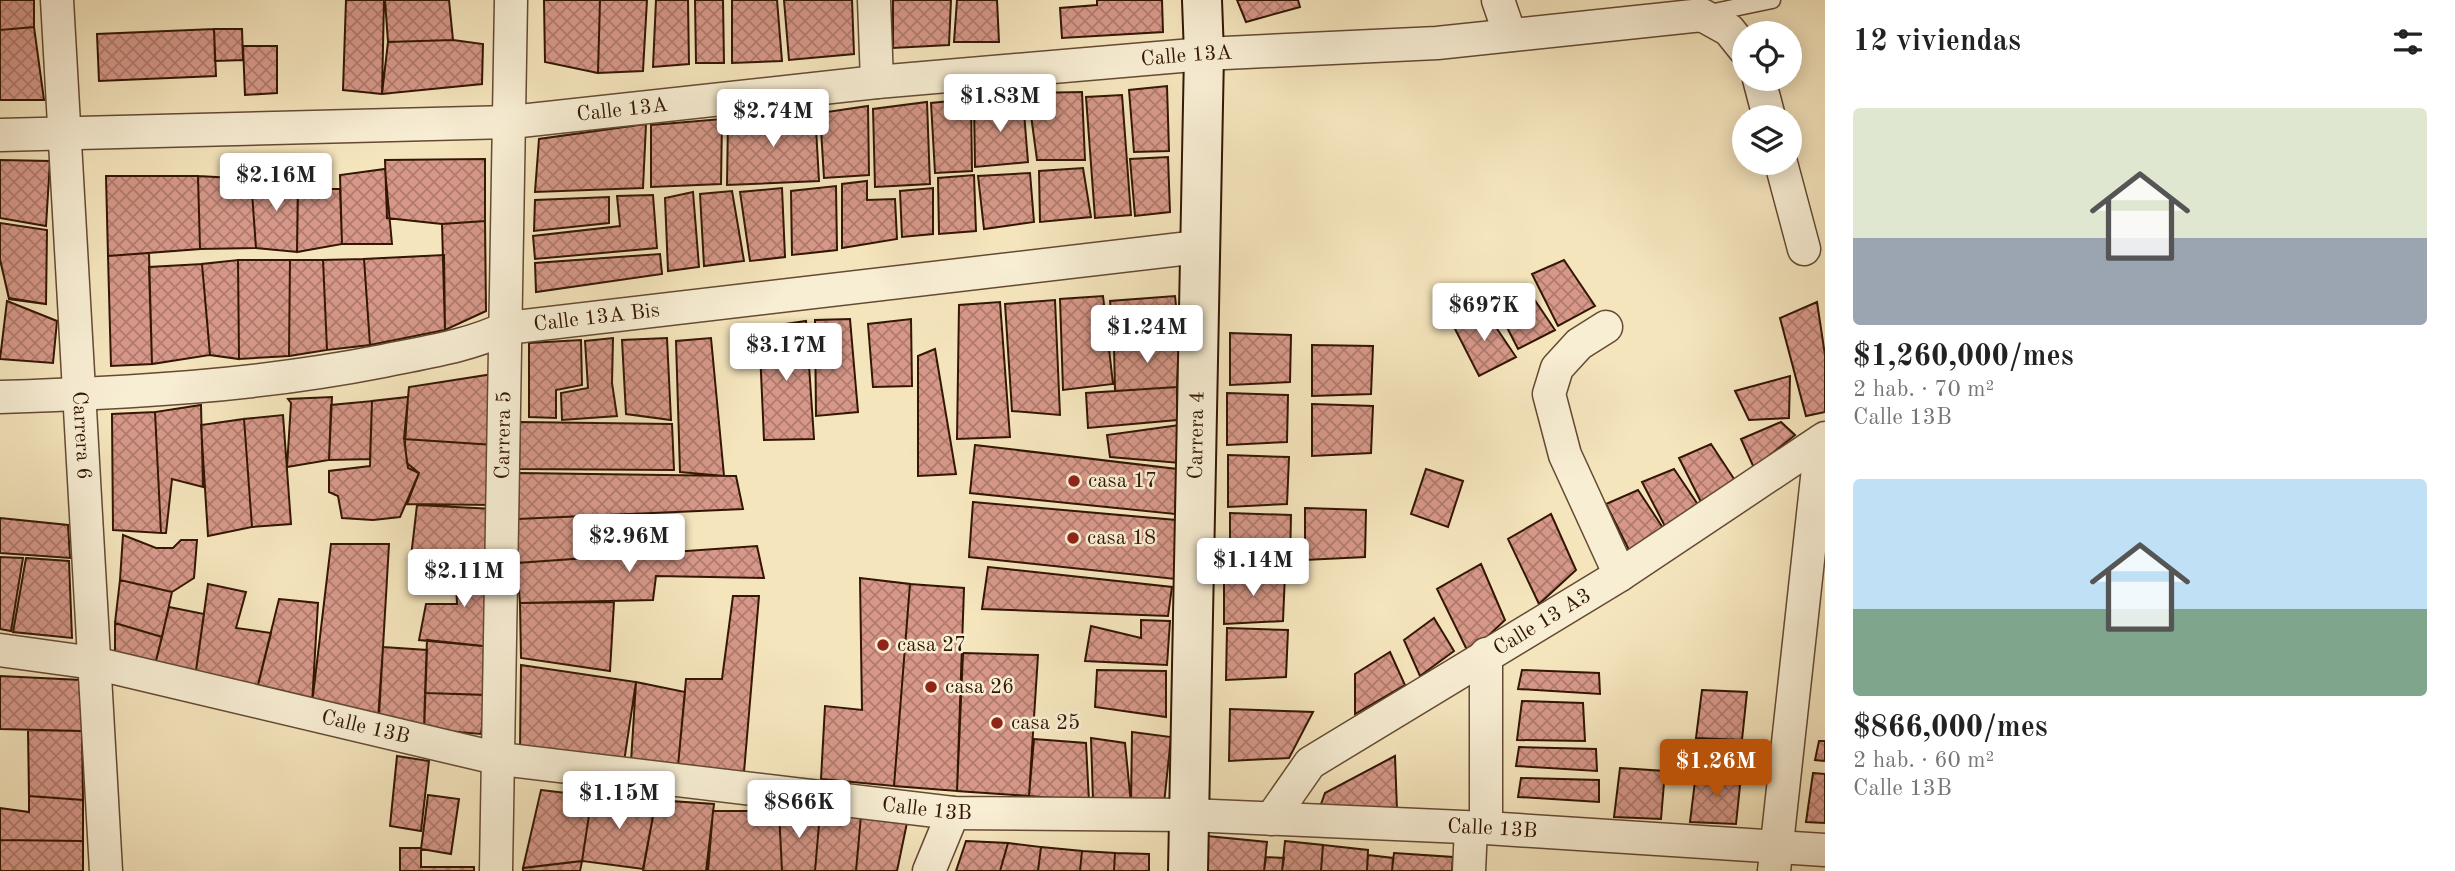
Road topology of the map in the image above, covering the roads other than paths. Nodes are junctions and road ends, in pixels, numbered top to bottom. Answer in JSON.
{"nodes":[{"id":1,"x":57,"y":0,"type":"edge"},
{"id":2,"x":511,"y":0,"type":"edge"},
{"id":3,"x":874,"y":0,"type":"edge"},
{"id":4,"x":1202,"y":0,"type":"edge"},
{"id":5,"x":1498,"y":0,"type":"edge"},
{"id":6,"x":1772,"y":0,"type":"edge"},
{"id":7,"x":1702,"y":15,"type":"junction"},
{"id":8,"x":1732,"y":34,"type":"edge"},
{"id":9,"x":1510,"y":36,"type":"junction"},
{"id":10,"x":1204,"y":54,"type":"junction"},
{"id":11,"x":877,"y":82,"type":"junction"},
{"id":12,"x":511,"y":122,"type":"junction"},
{"id":13,"x":64,"y":134,"type":"junction"},
{"id":14,"x":0,"y":135,"type":"edge"},
{"id":15,"x":1784,"y":175,"type":"edge"},
{"id":16,"x":1198,"y":247,"type":"junction"},
{"id":17,"x":1804,"y":249,"type":"dead end"},
{"id":18,"x":1606,"y":327,"type":"dead end"},
{"id":19,"x":506,"y":328,"type":"junction"},
{"id":20,"x":79,"y":395,"type":"junction"},
{"id":21,"x":0,"y":397,"type":"edge"},
{"id":22,"x":1823,"y":440,"type":"edge"},
{"id":23,"x":1620,"y":575,"type":"junction"},
{"id":24,"x":0,"y":650,"type":"edge"},
{"id":25,"x":1486,"y":653,"type":"junction"},
{"id":26,"x":94,"y":663,"type":"junction"},
{"id":27,"x":500,"y":759,"type":"junction"},
{"id":28,"x":953,"y":813,"type":"junction"},
{"id":29,"x":1189,"y":816,"type":"junction"},
{"id":30,"x":1271,"y":819,"type":"junction"},
{"id":31,"x":1479,"y":828,"type":"junction"},
{"id":32,"x":1825,"y":850,"type":"edge"},
{"id":33,"x":1775,"y":859,"type":"edge"},
{"id":34,"x":106,"y":871,"type":"edge"},
{"id":35,"x":496,"y":871,"type":"edge"},
{"id":36,"x":929,"y":871,"type":"edge"},
{"id":37,"x":1188,"y":871,"type":"edge"},
{"id":38,"x":1469,"y":871,"type":"edge"}],
"edges":[{"from":1,"to":13,"type":"street","name":"Carrera 6"},
{"from":2,"to":12,"type":"street","name":"Carrera 5"},
{"from":3,"to":11,"type":"street"},
{"from":4,"to":10,"type":"main road","name":"Carrera 4"},
{"from":5,"to":9,"type":"street"},
{"from":6,"to":7,"type":"lane"},
{"from":7,"to":8,"type":"street"},
{"from":7,"to":9,"type":"street","name":"Calle 13A"},
{"from":9,"to":10,"type":"street","name":"Calle 13A"},
{"from":10,"to":11,"type":"street","name":"Calle 13A"},
{"from":10,"to":16,"type":"main road","name":"Carrera 4"},
{"from":11,"to":12,"type":"street","name":"Calle 13A"},
{"from":12,"to":13,"type":"street","name":"Calle 13A"},
{"from":12,"to":19,"type":"street","name":"Carrera 5"},
{"from":13,"to":14,"type":"street","name":"Calle 13A"},
{"from":13,"to":20,"type":"street","name":"Carrera 6"},
{"from":15,"to":17,"type":"street"},
{"from":16,"to":19,"type":"street","name":"Calle 13A Bis"},
{"from":16,"to":29,"type":"main road","name":"Carrera 4"},
{"from":18,"to":23,"type":"street"},
{"from":19,"to":20,"type":"street","name":"Calle 13A Bis"},
{"from":19,"to":27,"type":"street","name":"Carrera 5"},
{"from":20,"to":21,"type":"street","name":"Calle 13A Bis"},
{"from":20,"to":26,"type":"street","name":"Carrera 6"},
{"from":22,"to":23,"type":"street","name":"Calle 13 A3"},
{"from":22,"to":33,"type":"street"},
{"from":23,"to":25,"type":"street","name":"Calle 13 A3"},
{"from":24,"to":26,"type":"street","name":"Calle 13B"},
{"from":25,"to":30,"type":"street","name":"Calle 13 A3"},
{"from":25,"to":31,"type":"street"},
{"from":26,"to":27,"type":"street","name":"Calle 13B"},
{"from":26,"to":34,"type":"street","name":"Carrera 6"},
{"from":27,"to":28,"type":"street","name":"Calle 13B"},
{"from":27,"to":35,"type":"street","name":"Carrera 5"},
{"from":28,"to":29,"type":"street","name":"Calle 13B"},
{"from":28,"to":36,"type":"street"},
{"from":29,"to":30,"type":"street","name":"Calle 13B"},
{"from":29,"to":37,"type":"main road","name":"Carrera 4"},
{"from":30,"to":31,"type":"street","name":"Calle 13B"},
{"from":31,"to":33,"type":"street","name":"Calle 13B"},
{"from":31,"to":38,"type":"street"},
{"from":32,"to":33,"type":"street","name":"Calle 13B"}]}
